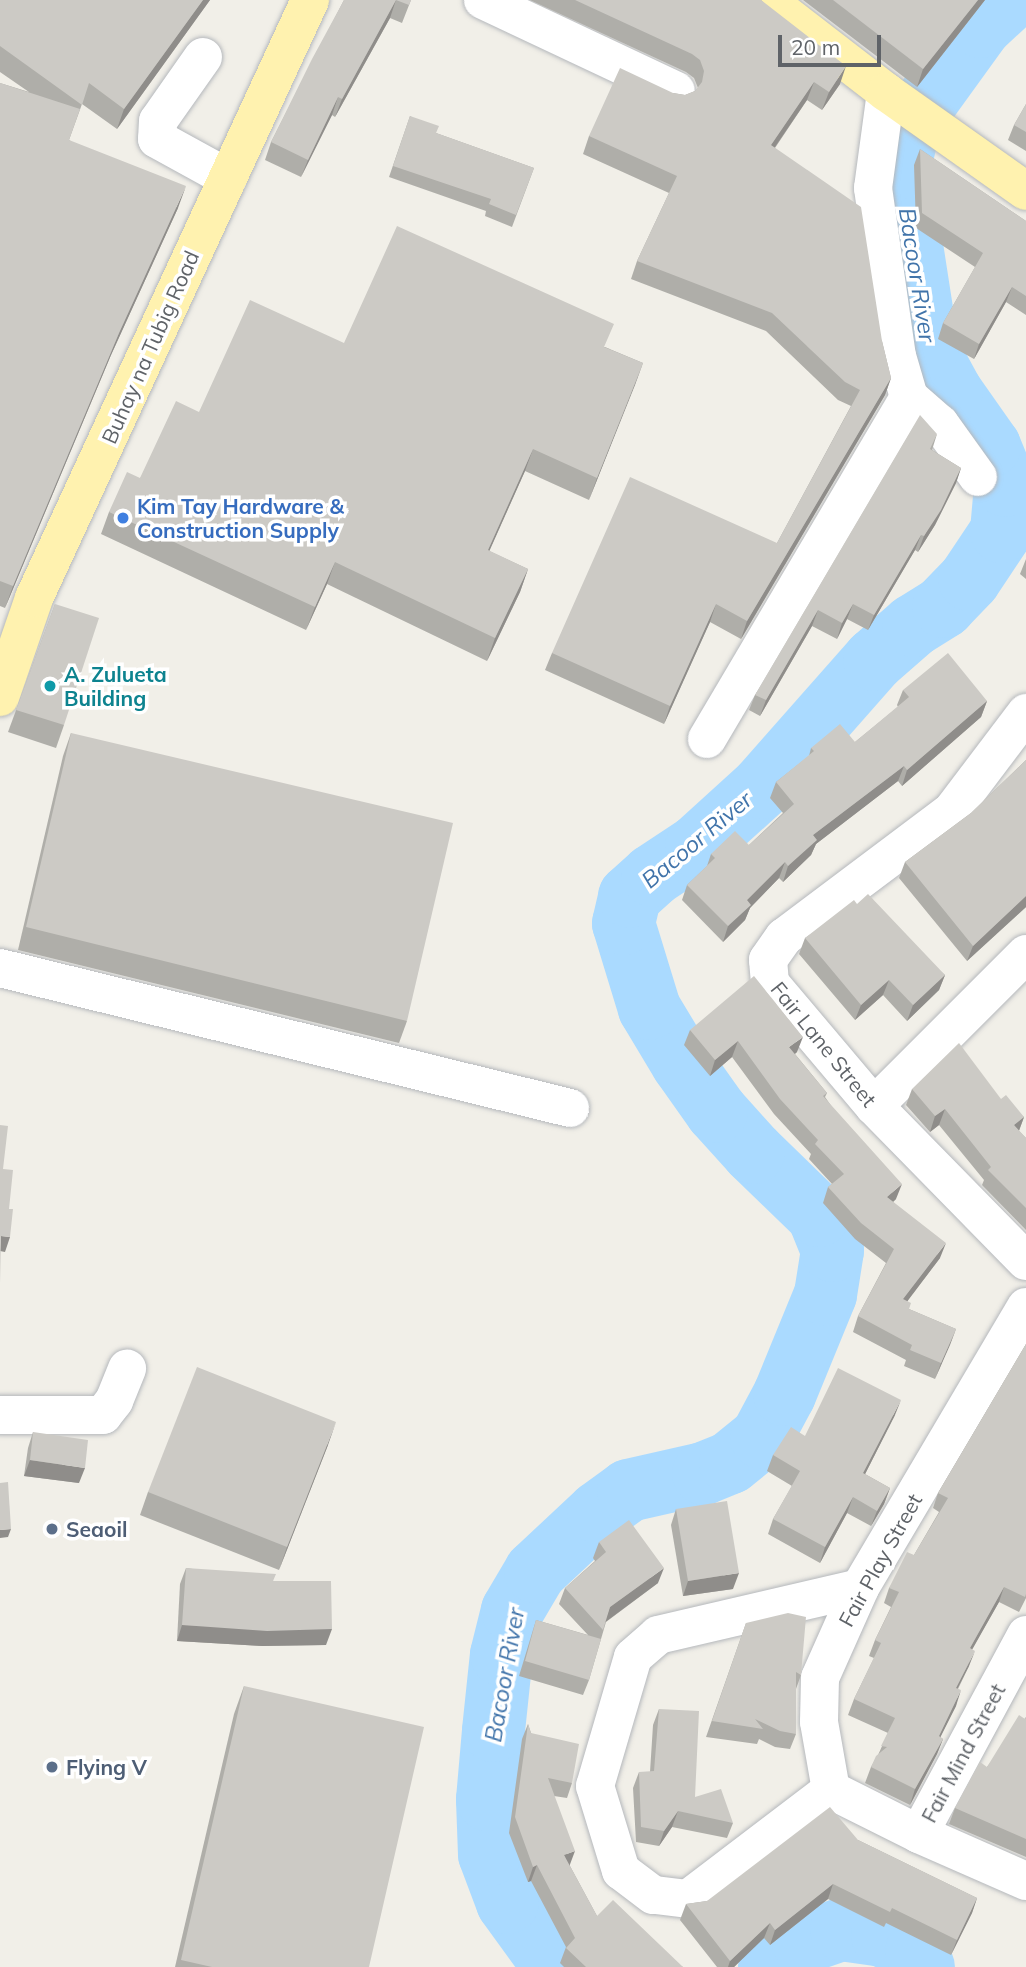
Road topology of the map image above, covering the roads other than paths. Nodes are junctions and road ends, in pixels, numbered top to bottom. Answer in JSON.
{"nodes":[{"id":1,"x":310,"y":0,"type":"edge"},
{"id":2,"x":483,"y":0,"type":"edge"},
{"id":3,"x":767,"y":0,"type":"edge"},
{"id":4,"x":203,"y":57,"type":"dead end"},
{"id":5,"x":676,"y":91,"type":"edge"},
{"id":6,"x":897,"y":99,"type":"junction"},
{"id":7,"x":228,"y":178,"type":"junction"},
{"id":8,"x":1026,"y":191,"type":"edge"},
{"id":9,"x":909,"y":397,"type":"junction"},
{"id":10,"x":978,"y":477,"type":"dead end"},
{"id":11,"x":0,"y":697,"type":"edge"},
{"id":12,"x":1026,"y":713,"type":"edge"},
{"id":13,"x":707,"y":739,"type":"dead end"},
{"id":14,"x":1026,"y":954,"type":"edge"},
{"id":15,"x":0,"y":968,"type":"edge"},
{"id":16,"x":874,"y":1106,"type":"junction"},
{"id":17,"x":570,"y":1108,"type":"dead end"},
{"id":18,"x":1026,"y":1261,"type":"edge"},
{"id":19,"x":1026,"y":1307,"type":"edge"},
{"id":20,"x":127,"y":1368,"type":"dead end"},
{"id":21,"x":0,"y":1415,"type":"edge"},
{"id":22,"x":860,"y":1588,"type":"junction"},
{"id":23,"x":1026,"y":1635,"type":"edge"},
{"id":24,"x":831,"y":1790,"type":"junction"},
{"id":25,"x":919,"y":1834,"type":"junction"},
{"id":26,"x":1026,"y":1881,"type":"edge"}],
"edges":[{"from":1,"to":7,"type":"main road","name":"Buhay na Tubig Road"},
{"from":2,"to":5,"type":"street"},
{"from":3,"to":6,"type":"main road"},
{"from":4,"to":7,"type":"street"},
{"from":6,"to":8,"type":"main road"},
{"from":6,"to":9,"type":"street"},
{"from":7,"to":11,"type":"main road","name":"Buhay na Tubig Road"},
{"from":9,"to":10,"type":"street"},
{"from":9,"to":13,"type":"street"},
{"from":12,"to":16,"type":"street","name":"Fair Lane Street"},
{"from":14,"to":16,"type":"street"},
{"from":15,"to":17,"type":"street"},
{"from":16,"to":18,"type":"street","name":"Fair Lane Street"},
{"from":19,"to":22,"type":"street","name":"Fair Play Street"},
{"from":20,"to":21,"type":"street"},
{"from":22,"to":24,"type":"street","name":"Fair Play Street"},
{"from":22,"to":24,"type":"street"},
{"from":23,"to":25,"type":"street","name":"Fair Mind Street"},
{"from":24,"to":25,"type":"street"},
{"from":25,"to":26,"type":"street"}]}
